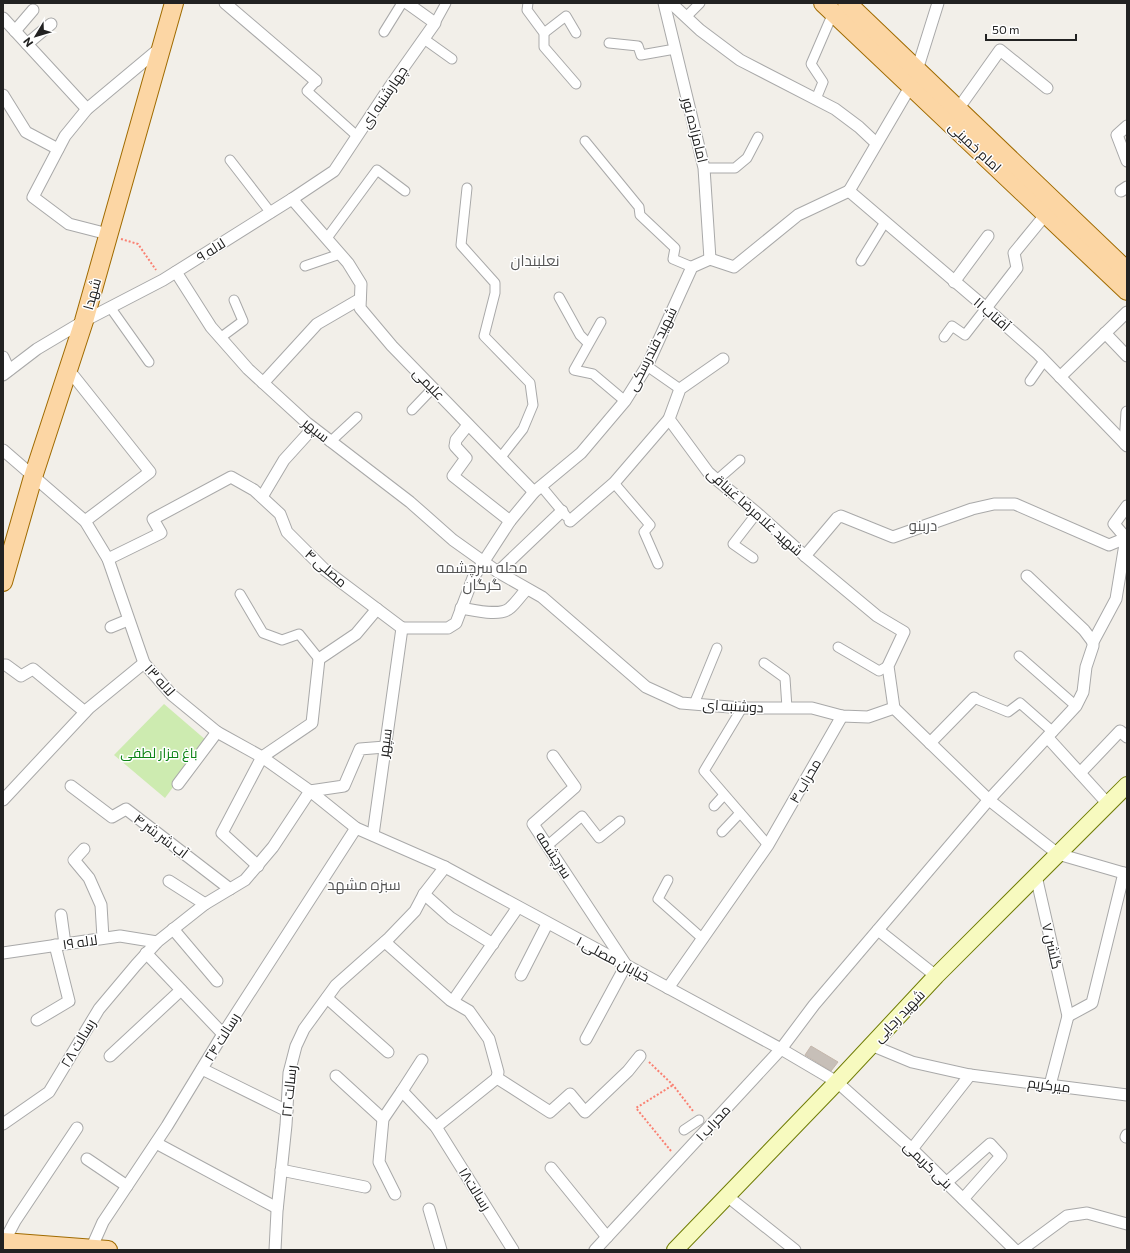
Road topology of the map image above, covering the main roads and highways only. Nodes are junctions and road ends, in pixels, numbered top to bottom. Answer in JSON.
{"nodes":[{"id":1,"x":174,"y":3,"type":"edge"},
{"id":2,"x":835,"y":6,"type":"edge"},
{"id":3,"x":916,"y":77,"type":"junction"},
{"id":4,"x":1127,"y":271,"type":"edge"},
{"id":5,"x":1127,"y":290,"type":"edge"},
{"id":6,"x":3,"y":582,"type":"edge"},
{"id":7,"x":1127,"y":785,"type":"edge"},
{"id":8,"x":4,"y":1242,"type":"edge"},
{"id":9,"x":99,"y":1250,"type":"edge"},
{"id":10,"x":674,"y":1250,"type":"edge"}],
"edges":[{"from":1,"to":6,"type":"main road","name":"شهدا"},
{"from":2,"to":3,"type":"main road","name":"امام خمینی"},
{"from":3,"to":4,"type":"main road","name":"امام خمینی"},
{"from":3,"to":5,"type":"main road","name":"امام خمینی"},
{"from":7,"to":10,"type":"main road","name":"شهید رجایی"},
{"from":8,"to":9,"type":"main road"}]}
